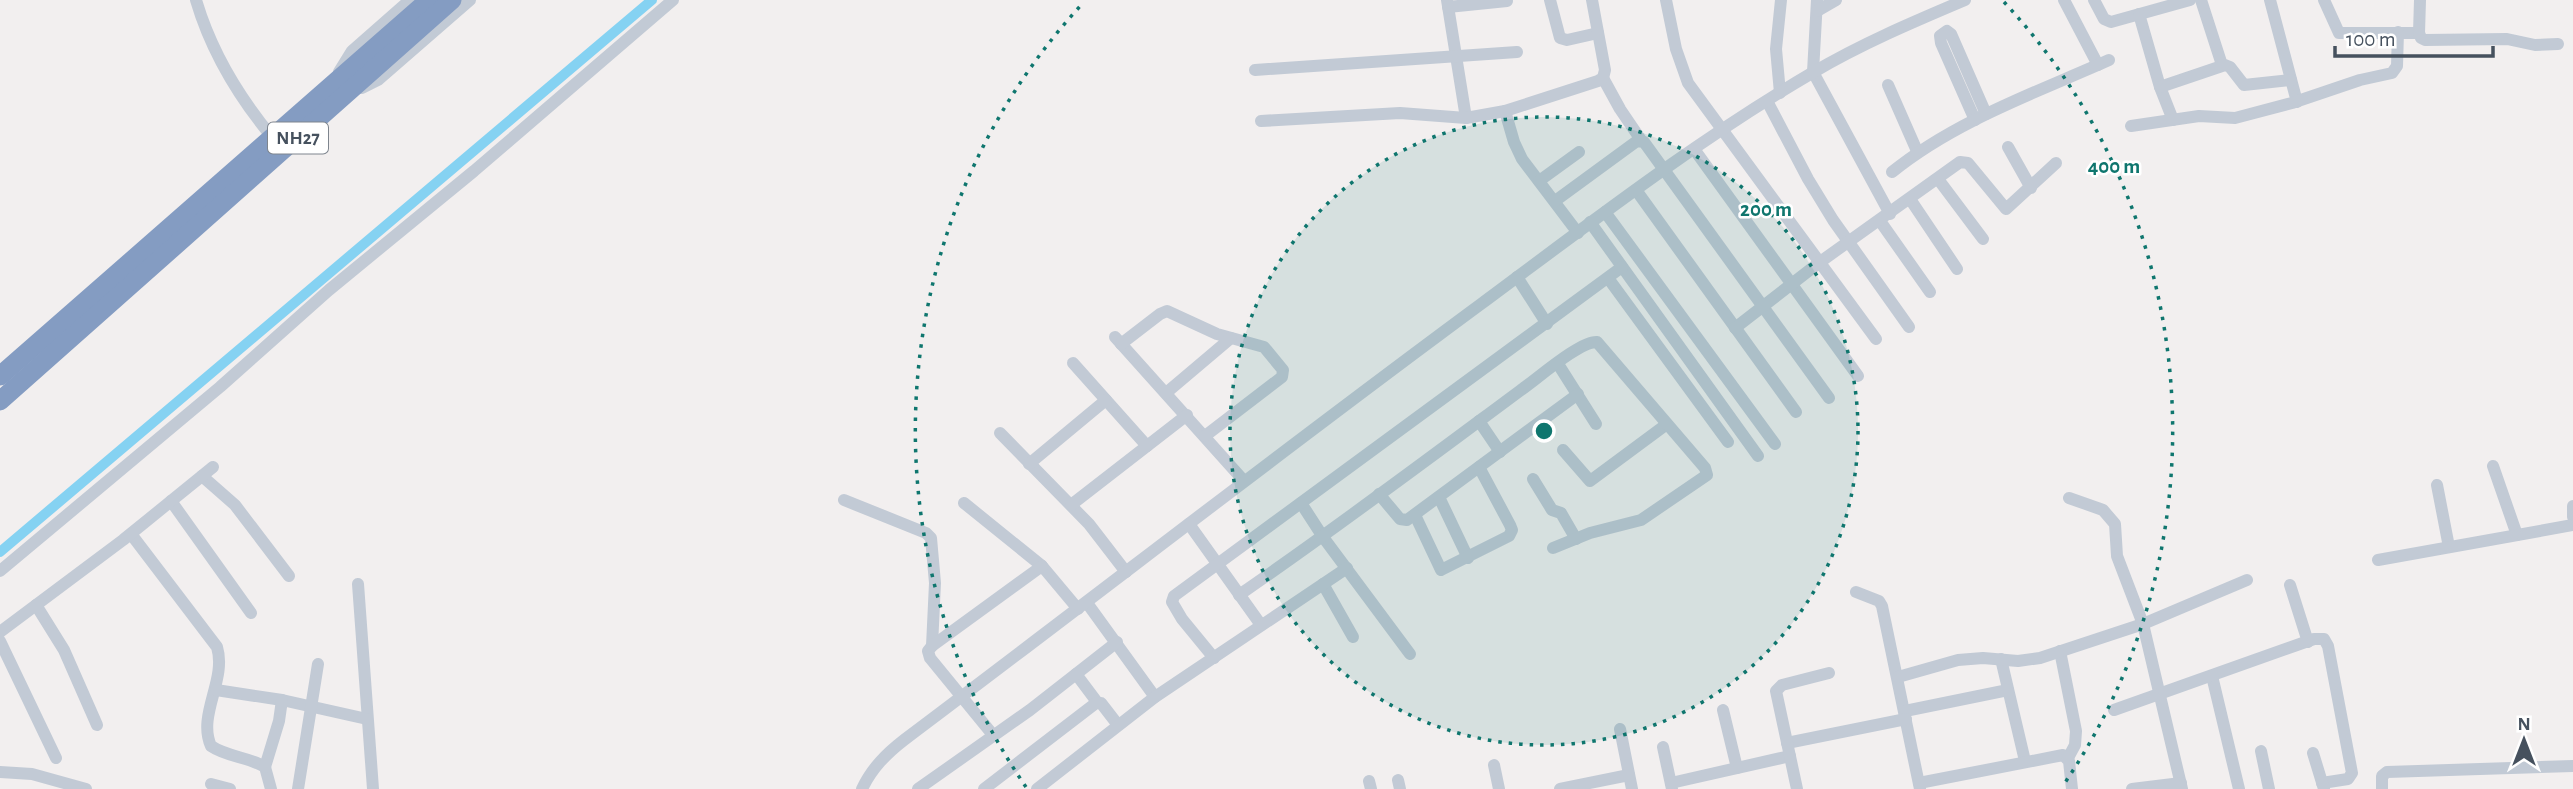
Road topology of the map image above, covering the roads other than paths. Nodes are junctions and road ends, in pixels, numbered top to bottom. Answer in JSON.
{"nodes":[{"id":1,"x":196,"y":0,"type":"edge"},
{"id":2,"x":410,"y":0,"type":"edge"},
{"id":3,"x":429,"y":0,"type":"edge"},
{"id":4,"x":452,"y":0,"type":"edge"},
{"id":5,"x":470,"y":0,"type":"edge"},
{"id":6,"x":673,"y":0,"type":"edge"},
{"id":7,"x":1550,"y":0,"type":"edge"},
{"id":8,"x":1592,"y":0,"type":"edge"},
{"id":9,"x":1666,"y":0,"type":"edge"},
{"id":10,"x":1781,"y":0,"type":"edge"},
{"id":11,"x":1836,"y":0,"type":"edge"},
{"id":12,"x":2064,"y":0,"type":"edge"},
{"id":13,"x":2094,"y":0,"type":"edge"},
{"id":14,"x":2190,"y":0,"type":"edge"},
{"id":15,"x":2201,"y":0,"type":"edge"},
{"id":16,"x":2270,"y":0,"type":"edge"},
{"id":17,"x":2324,"y":0,"type":"edge"},
{"id":18,"x":2420,"y":0,"type":"edge"},
{"id":19,"x":1507,"y":1,"type":"edge"},
{"id":20,"x":1962,"y":1,"type":"edge"},
{"id":21,"x":1447,"y":4,"type":"edge"},
{"id":22,"x":1817,"y":5,"type":"edge"},
{"id":23,"x":2139,"y":14,"type":"junction"},
{"id":24,"x":2398,"y":32,"type":"junction"},
{"id":25,"x":1598,"y":33,"type":"junction"},
{"id":26,"x":2419,"y":33,"type":"junction"},
{"id":27,"x":2558,"y":44,"type":"dead end"},
{"id":28,"x":1517,"y":52,"type":"dead end"},
{"id":29,"x":1456,"y":57,"type":"junction"},
{"id":30,"x":2222,"y":65,"type":"junction"},
{"id":31,"x":1255,"y":71,"type":"dead end"},
{"id":32,"x":1813,"y":72,"type":"junction"},
{"id":33,"x":1603,"y":78,"type":"junction"},
{"id":34,"x":2291,"y":80,"type":"junction"},
{"id":35,"x":1888,"y":85,"type":"dead end"},
{"id":36,"x":2160,"y":87,"type":"junction"},
{"id":37,"x":336,"y":92,"type":"junction"},
{"id":38,"x":1780,"y":93,"type":"junction"},
{"id":39,"x":1766,"y":101,"type":"junction"},
{"id":40,"x":2297,"y":102,"type":"junction"},
{"id":41,"x":1505,"y":111,"type":"junction"},
{"id":42,"x":1981,"y":117,"type":"junction"},
{"id":43,"x":1466,"y":118,"type":"junction"},
{"id":44,"x":2173,"y":120,"type":"junction"},
{"id":45,"x":1261,"y":121,"type":"dead end"},
{"id":46,"x":2131,"y":126,"type":"dead end"},
{"id":47,"x":1722,"y":129,"type":"junction"},
{"id":48,"x":272,"y":137,"type":"junction"},
{"id":49,"x":1641,"y":140,"type":"junction"},
{"id":50,"x":2008,"y":147,"type":"dead end"},
{"id":51,"x":1694,"y":149,"type":"junction"},
{"id":52,"x":1917,"y":151,"type":"junction"},
{"id":53,"x":1579,"y":152,"type":"dead end"},
{"id":54,"x":2056,"y":163,"type":"dead end"},
{"id":55,"x":1665,"y":169,"type":"junction"},
{"id":56,"x":1892,"y":172,"type":"dead end"},
{"id":57,"x":1938,"y":179,"type":"junction"},
{"id":58,"x":1539,"y":181,"type":"junction"},
{"id":59,"x":2031,"y":188,"type":"junction"},
{"id":60,"x":1636,"y":190,"type":"junction"},
{"id":61,"x":1910,"y":199,"type":"junction"},
{"id":62,"x":1555,"y":201,"type":"junction"},
{"id":63,"x":1605,"y":212,"type":"junction"},
{"id":64,"x":1885,"y":218,"type":"junction"},
{"id":65,"x":1590,"y":222,"type":"junction"},
{"id":66,"x":1578,"y":233,"type":"junction"},
{"id":67,"x":1983,"y":239,"type":"dead end"},
{"id":68,"x":1849,"y":242,"type":"junction"},
{"id":69,"x":1820,"y":262,"type":"junction"},
{"id":70,"x":1622,"y":267,"type":"junction"},
{"id":71,"x":1957,"y":269,"type":"dead end"},
{"id":72,"x":1517,"y":278,"type":"junction"},
{"id":73,"x":1608,"y":278,"type":"junction"},
{"id":74,"x":1791,"y":284,"type":"junction"},
{"id":75,"x":1930,"y":292,"type":"dead end"},
{"id":76,"x":1764,"y":306,"type":"junction"},
{"id":77,"x":1546,"y":324,"type":"junction"},
{"id":78,"x":1909,"y":327,"type":"dead end"},
{"id":79,"x":1735,"y":328,"type":"junction"},
{"id":80,"x":1231,"y":338,"type":"junction"},
{"id":81,"x":1876,"y":339,"type":"dead end"},
{"id":82,"x":1073,"y":363,"type":"dead end"},
{"id":83,"x":1558,"y":364,"type":"junction"},
{"id":84,"x":0,"y":376,"type":"edge"},
{"id":85,"x":1858,"y":376,"type":"dead end"},
{"id":86,"x":1166,"y":393,"type":"junction"},
{"id":87,"x":1578,"y":394,"type":"junction"},
{"id":88,"x":1829,"y":398,"type":"dead end"},
{"id":89,"x":1106,"y":400,"type":"junction"},
{"id":90,"x":0,"y":401,"type":"edge"},
{"id":91,"x":1796,"y":412,"type":"dead end"},
{"id":92,"x":1187,"y":415,"type":"junction"},
{"id":93,"x":1479,"y":421,"type":"junction"},
{"id":94,"x":1597,"y":424,"type":"dead end"},
{"id":95,"x":1667,"y":424,"type":"junction"},
{"id":96,"x":1000,"y":433,"type":"dead end"},
{"id":97,"x":1205,"y":436,"type":"junction"},
{"id":98,"x":1728,"y":442,"type":"dead end"},
{"id":99,"x":1774,"y":444,"type":"dead end"},
{"id":100,"x":1147,"y":446,"type":"junction"},
{"id":101,"x":1563,"y":450,"type":"dead end"},
{"id":102,"x":1500,"y":452,"type":"junction"},
{"id":103,"x":1758,"y":456,"type":"dead end"},
{"id":104,"x":1029,"y":464,"type":"junction"},
{"id":105,"x":2493,"y":466,"type":"dead end"},
{"id":106,"x":213,"y":467,"type":"dead end"},
{"id":107,"x":1479,"y":467,"type":"junction"},
{"id":108,"x":202,"y":476,"type":"junction"},
{"id":109,"x":1533,"y":479,"type":"dead end"},
{"id":110,"x":1244,"y":481,"type":"junction"},
{"id":111,"x":2437,"y":485,"type":"dead end"},
{"id":112,"x":1379,"y":494,"type":"junction"},
{"id":113,"x":1439,"y":497,"type":"junction"},
{"id":114,"x":2069,"y":498,"type":"dead end"},
{"id":115,"x":844,"y":500,"type":"dead end"},
{"id":116,"x":171,"y":501,"type":"junction"},
{"id":117,"x":964,"y":503,"type":"dead end"},
{"id":118,"x":1301,"y":503,"type":"junction"},
{"id":119,"x":1071,"y":505,"type":"junction"},
{"id":120,"x":2573,"y":506,"type":"edge"},
{"id":121,"x":1415,"y":515,"type":"junction"},
{"id":122,"x":2573,"y":516,"type":"edge"},
{"id":123,"x":1189,"y":524,"type":"junction"},
{"id":124,"x":2573,"y":525,"type":"edge"},
{"id":125,"x":131,"y":534,"type":"junction"},
{"id":126,"x":2517,"y":535,"type":"junction"},
{"id":127,"x":1324,"y":537,"type":"junction"},
{"id":128,"x":1576,"y":539,"type":"junction"},
{"id":129,"x":2449,"y":547,"type":"junction"},
{"id":130,"x":1553,"y":548,"type":"dead end"},
{"id":131,"x":1468,"y":558,"type":"junction"},
{"id":132,"x":2378,"y":559,"type":"dead end"},
{"id":133,"x":1217,"y":564,"type":"junction"},
{"id":134,"x":1042,"y":566,"type":"junction"},
{"id":135,"x":1347,"y":568,"type":"junction"},
{"id":136,"x":0,"y":571,"type":"edge"},
{"id":137,"x":1126,"y":572,"type":"junction"},
{"id":138,"x":289,"y":576,"type":"dead end"},
{"id":139,"x":2248,"y":580,"type":"dead end"},
{"id":140,"x":358,"y":584,"type":"dead end"},
{"id":141,"x":1322,"y":584,"type":"junction"},
{"id":142,"x":2290,"y":586,"type":"dead end"},
{"id":143,"x":1856,"y":592,"type":"dead end"},
{"id":144,"x":1239,"y":595,"type":"junction"},
{"id":145,"x":36,"y":605,"type":"junction"},
{"id":146,"x":1082,"y":606,"type":"junction"},
{"id":147,"x":251,"y":613,"type":"dead end"},
{"id":148,"x":2143,"y":624,"type":"junction"},
{"id":149,"x":1261,"y":625,"type":"junction"},
{"id":150,"x":0,"y":632,"type":"edge"},
{"id":151,"x":1353,"y":637,"type":"dead end"},
{"id":152,"x":0,"y":642,"type":"edge"},
{"id":153,"x":1117,"y":642,"type":"junction"},
{"id":154,"x":2308,"y":642,"type":"junction"},
{"id":155,"x":932,"y":646,"type":"junction"},
{"id":156,"x":2060,"y":651,"type":"junction"},
{"id":157,"x":1410,"y":654,"type":"dead end"},
{"id":158,"x":1214,"y":658,"type":"junction"},
{"id":159,"x":2001,"y":659,"type":"junction"},
{"id":160,"x":318,"y":664,"type":"dead end"},
{"id":161,"x":1829,"y":673,"type":"dead end"},
{"id":162,"x":1076,"y":674,"type":"junction"},
{"id":163,"x":2212,"y":676,"type":"junction"},
{"id":164,"x":1898,"y":677,"type":"junction"},
{"id":165,"x":216,"y":690,"type":"junction"},
{"id":166,"x":2008,"y":690,"type":"junction"},
{"id":167,"x":2159,"y":693,"type":"junction"},
{"id":168,"x":962,"y":696,"type":"junction"},
{"id":169,"x":1155,"y":697,"type":"junction"},
{"id":170,"x":282,"y":700,"type":"junction"},
{"id":171,"x":1097,"y":702,"type":"junction"},
{"id":172,"x":313,"y":707,"type":"junction"},
{"id":173,"x":1723,"y":710,"type":"dead end"},
{"id":174,"x":2114,"y":710,"type":"dead end"},
{"id":175,"x":1905,"y":715,"type":"junction"},
{"id":176,"x":367,"y":719,"type":"junction"},
{"id":177,"x":97,"y":725,"type":"dead end"},
{"id":178,"x":1118,"y":725,"type":"junction"},
{"id":179,"x":1620,"y":729,"type":"dead end"},
{"id":180,"x":993,"y":735,"type":"junction"},
{"id":181,"x":1663,"y":747,"type":"dead end"},
{"id":182,"x":1788,"y":750,"type":"junction"},
{"id":183,"x":2261,"y":751,"type":"dead end"},
{"id":184,"x":2313,"y":753,"type":"dead end"},
{"id":185,"x":56,"y":758,"type":"dead end"},
{"id":186,"x":2068,"y":758,"type":"junction"},
{"id":187,"x":2025,"y":761,"type":"junction"},
{"id":188,"x":1494,"y":765,"type":"dead end"},
{"id":189,"x":2573,"y":766,"type":"edge"},
{"id":190,"x":265,"y":767,"type":"junction"},
{"id":191,"x":1737,"y":768,"type":"junction"},
{"id":192,"x":0,"y":772,"type":"edge"},
{"id":193,"x":1629,"y":775,"type":"junction"},
{"id":194,"x":211,"y":784,"type":"dead end"},
{"id":195,"x":1671,"y":786,"type":"edge"},
{"id":196,"x":1919,"y":786,"type":"edge"},
{"id":197,"x":2181,"y":786,"type":"edge"},
{"id":198,"x":2323,"y":786,"type":"edge"},
{"id":199,"x":86,"y":789,"type":"edge"},
{"id":200,"x":230,"y":789,"type":"edge"},
{"id":201,"x":270,"y":789,"type":"edge"},
{"id":202,"x":298,"y":789,"type":"edge"},
{"id":203,"x":373,"y":789,"type":"edge"},
{"id":204,"x":862,"y":789,"type":"edge"},
{"id":205,"x":918,"y":789,"type":"edge"},
{"id":206,"x":984,"y":789,"type":"edge"},
{"id":207,"x":1037,"y":789,"type":"edge"},
{"id":208,"x":1499,"y":789,"type":"edge"},
{"id":209,"x":1560,"y":789,"type":"edge"},
{"id":210,"x":1632,"y":789,"type":"edge"},
{"id":211,"x":1797,"y":789,"type":"edge"},
{"id":212,"x":2072,"y":789,"type":"edge"},
{"id":213,"x":2132,"y":789,"type":"edge"},
{"id":214,"x":2239,"y":789,"type":"edge"},
{"id":215,"x":2269,"y":789,"type":"edge"},
{"id":216,"x":2382,"y":789,"type":"edge"}],
"edges":[{"from":1,"to":48,"type":"street"},
{"from":2,"to":37,"type":"street"},
{"from":3,"to":37,"type":"highway","number":"NH27"},
{"from":4,"to":37,"type":"highway","number":"NH27"},
{"from":5,"to":37,"type":"street"},
{"from":6,"to":136,"type":"street"},
{"from":7,"to":25,"type":"street"},
{"from":8,"to":25,"type":"street"},
{"from":9,"to":47,"type":"street"},
{"from":10,"to":38,"type":"street"},
{"from":11,"to":22,"type":"street"},
{"from":12,"to":42,"type":"street"},
{"from":13,"to":23,"type":"street"},
{"from":14,"to":23,"type":"street"},
{"from":15,"to":30,"type":"street"},
{"from":16,"to":34,"type":"street"},
{"from":17,"to":24,"type":"street"},
{"from":18,"to":26,"type":"street"},
{"from":19,"to":21,"type":"street"},
{"from":20,"to":32,"type":"street"},
{"from":21,"to":29,"type":"street"},
{"from":22,"to":32,"type":"street"},
{"from":23,"to":36,"type":"street"},
{"from":24,"to":26,"type":"street"},
{"from":24,"to":40,"type":"street"},
{"from":25,"to":33,"type":"street"},
{"from":26,"to":27,"type":"street"},
{"from":28,"to":29,"type":"street"},
{"from":29,"to":31,"type":"street"},
{"from":29,"to":43,"type":"street"},
{"from":30,"to":34,"type":"street"},
{"from":30,"to":36,"type":"street"},
{"from":32,"to":38,"type":"street"},
{"from":32,"to":64,"type":"street"},
{"from":33,"to":41,"type":"street"},
{"from":33,"to":49,"type":"street"},
{"from":34,"to":40,"type":"street"},
{"from":35,"to":52,"type":"street"},
{"from":36,"to":44,"type":"street"},
{"from":37,"to":48,"type":"highway","number":"NH27"},
{"from":37,"to":90,"type":"highway","number":"NH27"},
{"from":38,"to":39,"type":"street"},
{"from":39,"to":47,"type":"street"},
{"from":39,"to":68,"type":"street"},
{"from":40,"to":44,"type":"street"},
{"from":41,"to":43,"type":"street"},
{"from":41,"to":58,"type":"street"},
{"from":42,"to":42,"type":"street"},
{"from":42,"to":52,"type":"street"},
{"from":43,"to":45,"type":"street"},
{"from":44,"to":46,"type":"street"},
{"from":47,"to":51,"type":"street"},
{"from":47,"to":69,"type":"street"},
{"from":48,"to":84,"type":"highway","number":"NH27"},
{"from":49,"to":55,"type":"street"},
{"from":49,"to":62,"type":"street"},
{"from":50,"to":59,"type":"street"},
{"from":51,"to":55,"type":"street"},
{"from":51,"to":74,"type":"street"},
{"from":52,"to":56,"type":"street"},
{"from":53,"to":58,"type":"street"},
{"from":54,"to":59,"type":"street"},
{"from":55,"to":60,"type":"street"},
{"from":55,"to":76,"type":"street"},
{"from":57,"to":59,"type":"street"},
{"from":57,"to":61,"type":"street"},
{"from":57,"to":67,"type":"street"},
{"from":58,"to":62,"type":"street"},
{"from":60,"to":63,"type":"street"},
{"from":60,"to":79,"type":"street"},
{"from":61,"to":64,"type":"street"},
{"from":61,"to":71,"type":"street"},
{"from":62,"to":66,"type":"street"},
{"from":63,"to":65,"type":"street"},
{"from":63,"to":99,"type":"street"},
{"from":64,"to":68,"type":"street"},
{"from":64,"to":75,"type":"street"},
{"from":65,"to":66,"type":"street"},
{"from":65,"to":70,"type":"street"},
{"from":66,"to":72,"type":"street"},
{"from":68,"to":69,"type":"street"},
{"from":68,"to":78,"type":"street"},
{"from":69,"to":74,"type":"street"},
{"from":69,"to":81,"type":"street"},
{"from":70,"to":73,"type":"street"},
{"from":70,"to":103,"type":"street"},
{"from":72,"to":77,"type":"street"},
{"from":72,"to":110,"type":"street"},
{"from":73,"to":77,"type":"street"},
{"from":73,"to":98,"type":"street"},
{"from":74,"to":76,"type":"street"},
{"from":74,"to":85,"type":"street"},
{"from":76,"to":79,"type":"street"},
{"from":76,"to":88,"type":"street"},
{"from":77,"to":118,"type":"street"},
{"from":79,"to":91,"type":"street"},
{"from":80,"to":86,"type":"street"},
{"from":80,"to":86,"type":"street"},
{"from":80,"to":97,"type":"street"},
{"from":82,"to":89,"type":"street"},
{"from":83,"to":87,"type":"street"},
{"from":83,"to":93,"type":"street"},
{"from":83,"to":95,"type":"street"},
{"from":86,"to":92,"type":"street"},
{"from":87,"to":94,"type":"street"},
{"from":87,"to":102,"type":"street"},
{"from":89,"to":100,"type":"street"},
{"from":89,"to":104,"type":"street"},
{"from":92,"to":97,"type":"street"},
{"from":92,"to":100,"type":"street"},
{"from":93,"to":102,"type":"street"},
{"from":93,"to":112,"type":"street"},
{"from":95,"to":101,"type":"street"},
{"from":95,"to":128,"type":"street"},
{"from":96,"to":104,"type":"street"},
{"from":97,"to":110,"type":"street"},
{"from":100,"to":119,"type":"street"},
{"from":102,"to":107,"type":"street"},
{"from":104,"to":119,"type":"street"},
{"from":105,"to":126,"type":"street"},
{"from":106,"to":108,"type":"street"},
{"from":107,"to":113,"type":"street"},
{"from":107,"to":131,"type":"street"},
{"from":108,"to":116,"type":"street"},
{"from":108,"to":138,"type":"street"},
{"from":109,"to":128,"type":"street"},
{"from":110,"to":123,"type":"street"},
{"from":111,"to":129,"type":"street"},
{"from":112,"to":121,"type":"street"},
{"from":112,"to":127,"type":"street"},
{"from":113,"to":121,"type":"street"},
{"from":113,"to":131,"type":"street"},
{"from":114,"to":148,"type":"street"},
{"from":115,"to":155,"type":"street"},
{"from":116,"to":125,"type":"street"},
{"from":116,"to":147,"type":"street"},
{"from":117,"to":134,"type":"street"},
{"from":118,"to":127,"type":"street"},
{"from":118,"to":133,"type":"street"},
{"from":119,"to":137,"type":"street"},
{"from":120,"to":122,"type":"street"},
{"from":121,"to":131,"type":"street"},
{"from":123,"to":133,"type":"street"},
{"from":123,"to":137,"type":"street"},
{"from":124,"to":126,"type":"street"},
{"from":125,"to":145,"type":"street"},
{"from":125,"to":165,"type":"street"},
{"from":126,"to":129,"type":"street"},
{"from":127,"to":135,"type":"street"},
{"from":127,"to":144,"type":"street"},
{"from":128,"to":130,"type":"street"},
{"from":129,"to":132,"type":"street"},
{"from":133,"to":144,"type":"street"},
{"from":133,"to":158,"type":"street"},
{"from":134,"to":146,"type":"street"},
{"from":134,"to":155,"type":"street"},
{"from":135,"to":141,"type":"street"},
{"from":135,"to":157,"type":"street"},
{"from":137,"to":146,"type":"street"},
{"from":139,"to":148,"type":"street"},
{"from":140,"to":176,"type":"street"},
{"from":141,"to":149,"type":"street"},
{"from":141,"to":151,"type":"street"},
{"from":142,"to":154,"type":"street"},
{"from":143,"to":164,"type":"street"},
{"from":144,"to":149,"type":"street"},
{"from":145,"to":150,"type":"street"},
{"from":145,"to":177,"type":"street"},
{"from":146,"to":153,"type":"street"},
{"from":146,"to":168,"type":"street"},
{"from":148,"to":156,"type":"street"},
{"from":148,"to":167,"type":"street"},
{"from":149,"to":158,"type":"street"},
{"from":152,"to":185,"type":"street"},
{"from":153,"to":162,"type":"street"},
{"from":153,"to":169,"type":"street"},
{"from":154,"to":163,"type":"street"},
{"from":154,"to":198,"type":"street"},
{"from":155,"to":168,"type":"street"},
{"from":156,"to":159,"type":"street"},
{"from":156,"to":186,"type":"street"},
{"from":158,"to":169,"type":"street"},
{"from":159,"to":164,"type":"street"},
{"from":159,"to":166,"type":"street"},
{"from":160,"to":172,"type":"street"},
{"from":161,"to":182,"type":"street"},
{"from":162,"to":171,"type":"street"},
{"from":162,"to":180,"type":"street"},
{"from":163,"to":167,"type":"street"},
{"from":163,"to":214,"type":"street"},
{"from":164,"to":175,"type":"street"},
{"from":165,"to":170,"type":"street"},
{"from":165,"to":190,"type":"street"},
{"from":166,"to":175,"type":"street"},
{"from":166,"to":187,"type":"street"},
{"from":167,"to":174,"type":"street"},
{"from":167,"to":197,"type":"street"},
{"from":168,"to":180,"type":"street"},
{"from":168,"to":204,"type":"street"},
{"from":169,"to":178,"type":"street"},
{"from":170,"to":172,"type":"street"},
{"from":170,"to":190,"type":"street"},
{"from":171,"to":178,"type":"street"},
{"from":171,"to":206,"type":"street"},
{"from":172,"to":176,"type":"street"},
{"from":172,"to":202,"type":"street"},
{"from":173,"to":191,"type":"street"},
{"from":175,"to":182,"type":"street"},
{"from":175,"to":196,"type":"street"},
{"from":176,"to":203,"type":"street"},
{"from":178,"to":207,"type":"street"},
{"from":179,"to":193,"type":"street"},
{"from":180,"to":205,"type":"street"},
{"from":181,"to":195,"type":"street"},
{"from":182,"to":191,"type":"street"},
{"from":182,"to":211,"type":"street"},
{"from":183,"to":215,"type":"street"},
{"from":184,"to":198,"type":"street"},
{"from":186,"to":187,"type":"street"},
{"from":186,"to":212,"type":"street"},
{"from":187,"to":196,"type":"street"},
{"from":188,"to":208,"type":"street"},
{"from":189,"to":216,"type":"street"},
{"from":190,"to":201,"type":"street"},
{"from":191,"to":195,"type":"street"},
{"from":192,"to":199,"type":"street"},
{"from":193,"to":209,"type":"street"},
{"from":193,"to":210,"type":"street"},
{"from":194,"to":200,"type":"street"},
{"from":197,"to":213,"type":"street"}]}
